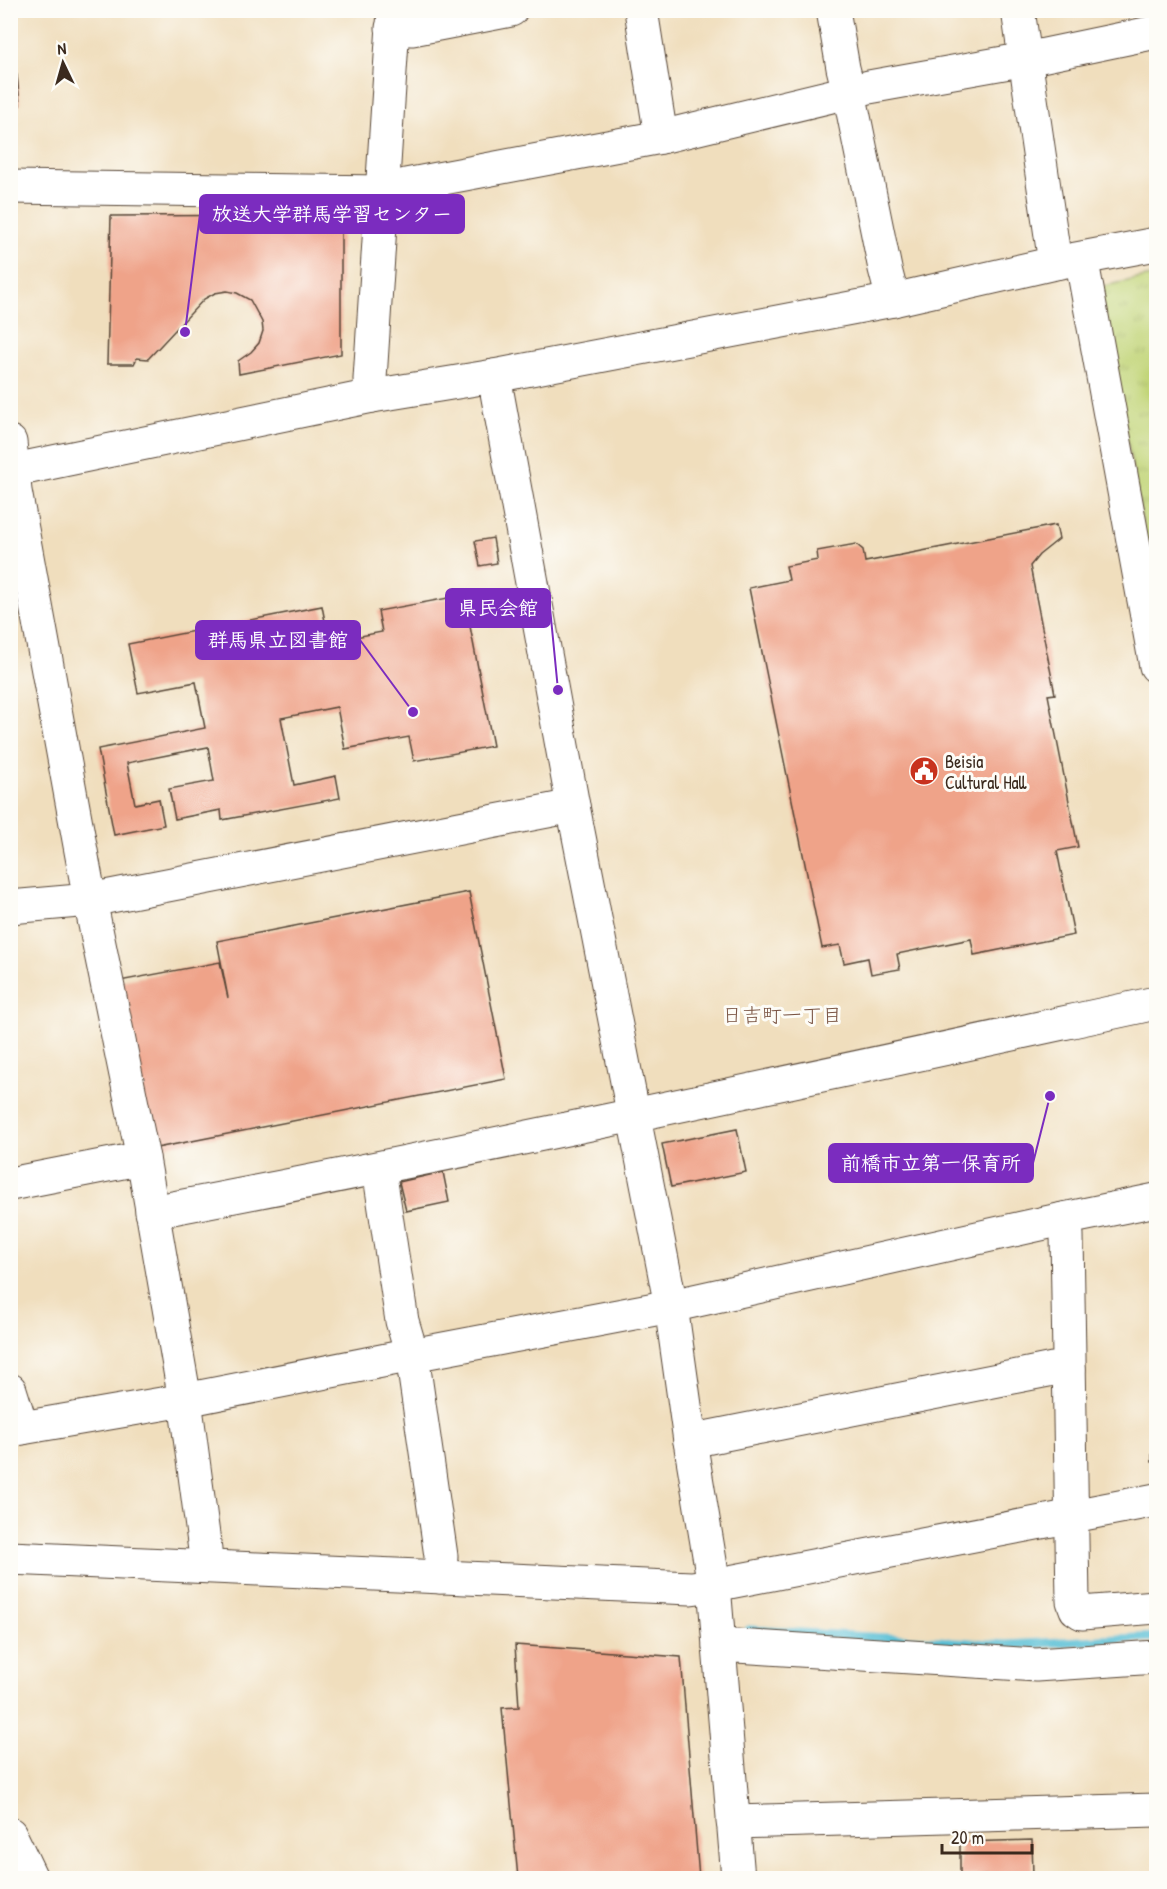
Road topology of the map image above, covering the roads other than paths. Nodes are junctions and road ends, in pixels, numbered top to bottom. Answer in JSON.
{"nodes":[{"id":1,"x":512,"y":10,"type":"edge"},
{"id":2,"x":641,"y":10,"type":"edge"},
{"id":3,"x":833,"y":10,"type":"edge"},
{"id":4,"x":1018,"y":10,"type":"edge"},
{"id":5,"x":393,"y":20,"type":"edge"},
{"id":6,"x":1156,"y":32,"type":"edge"},
{"id":7,"x":1026,"y":59,"type":"junction"},
{"id":8,"x":849,"y":92,"type":"junction"},
{"id":9,"x":661,"y":137,"type":"junction"},
{"id":10,"x":10,"y":187,"type":"edge"},
{"id":11,"x":383,"y":192,"type":"junction"},
{"id":12,"x":1156,"y":244,"type":"edge"},
{"id":13,"x":1070,"y":268,"type":"junction"},
{"id":14,"x":893,"y":300,"type":"junction"},
{"id":15,"x":494,"y":376,"type":"junction"},
{"id":16,"x":372,"y":396,"type":"junction"},
{"id":17,"x":11,"y":461,"type":"edge"},
{"id":18,"x":1149,"y":577,"type":"edge"},
{"id":19,"x":1156,"y":666,"type":"edge"},
{"id":20,"x":573,"y":806,"type":"junction"},
{"id":21,"x":90,"y":900,"type":"junction"},
{"id":22,"x":10,"y":908,"type":"edge"},
{"id":23,"x":1156,"y":1003,"type":"edge"},
{"id":24,"x":633,"y":1116,"type":"junction"},
{"id":25,"x":143,"y":1158,"type":"junction"},
{"id":26,"x":379,"y":1169,"type":"junction"},
{"id":27,"x":10,"y":1184,"type":"edge"},
{"id":28,"x":1156,"y":1200,"type":"edge"},
{"id":29,"x":152,"y":1212,"type":"junction"},
{"id":30,"x":1063,"y":1219,"type":"junction"},
{"id":31,"x":671,"y":1306,"type":"junction"},
{"id":32,"x":412,"y":1355,"type":"junction"},
{"id":33,"x":1069,"y":1370,"type":"junction"},
{"id":34,"x":10,"y":1390,"type":"edge"},
{"id":35,"x":185,"y":1400,"type":"junction"},
{"id":36,"x":16,"y":1429,"type":"edge"},
{"id":37,"x":690,"y":1441,"type":"junction"},
{"id":38,"x":1156,"y":1500,"type":"edge"},
{"id":39,"x":1072,"y":1516,"type":"junction"},
{"id":40,"x":10,"y":1558,"type":"edge"},
{"id":41,"x":202,"y":1566,"type":"junction"},
{"id":42,"x":440,"y":1577,"type":"junction"},
{"id":43,"x":714,"y":1585,"type":"junction"},
{"id":44,"x":1156,"y":1607,"type":"edge"},
{"id":45,"x":719,"y":1647,"type":"junction"},
{"id":46,"x":1156,"y":1657,"type":"edge"},
{"id":47,"x":1156,"y":1810,"type":"edge"},
{"id":48,"x":733,"y":1822,"type":"junction"},
{"id":49,"x":10,"y":1834,"type":"edge"},
{"id":50,"x":31,"y":1878,"type":"edge"},
{"id":51,"x":738,"y":1878,"type":"edge"}],
"edges":[{"from":1,"to":5,"type":"street"},
{"from":2,"to":9,"type":"street"},
{"from":3,"to":8,"type":"street"},
{"from":4,"to":7,"type":"street"},
{"from":5,"to":11,"type":"street"},
{"from":6,"to":7,"type":"street"},
{"from":7,"to":8,"type":"street"},
{"from":7,"to":13,"type":"street"},
{"from":8,"to":9,"type":"street"},
{"from":8,"to":14,"type":"street"},
{"from":9,"to":11,"type":"street"},
{"from":10,"to":11,"type":"street"},
{"from":11,"to":16,"type":"street"},
{"from":12,"to":13,"type":"street"},
{"from":13,"to":14,"type":"street"},
{"from":13,"to":18,"type":"street"},
{"from":14,"to":15,"type":"street"},
{"from":15,"to":16,"type":"street"},
{"from":15,"to":20,"type":"street"},
{"from":16,"to":17,"type":"street"},
{"from":17,"to":21,"type":"street"},
{"from":18,"to":19,"type":"street"},
{"from":20,"to":21,"type":"street"},
{"from":20,"to":24,"type":"street"},
{"from":21,"to":22,"type":"street"},
{"from":21,"to":25,"type":"street"},
{"from":23,"to":24,"type":"street"},
{"from":24,"to":26,"type":"street"},
{"from":24,"to":31,"type":"street"},
{"from":25,"to":27,"type":"street"},
{"from":25,"to":29,"type":"street"},
{"from":26,"to":29,"type":"street"},
{"from":26,"to":32,"type":"street"},
{"from":28,"to":30,"type":"street"},
{"from":29,"to":35,"type":"street"},
{"from":30,"to":31,"type":"street"},
{"from":30,"to":33,"type":"street"},
{"from":31,"to":32,"type":"street"},
{"from":31,"to":37,"type":"street"},
{"from":32,"to":35,"type":"street"},
{"from":32,"to":42,"type":"street"},
{"from":33,"to":37,"type":"street"},
{"from":33,"to":39,"type":"street"},
{"from":34,"to":36,"type":"street"},
{"from":35,"to":36,"type":"street"},
{"from":35,"to":41,"type":"street"},
{"from":37,"to":43,"type":"street"},
{"from":38,"to":39,"type":"street"},
{"from":39,"to":43,"type":"street"},
{"from":39,"to":44,"type":"street"},
{"from":40,"to":41,"type":"street"},
{"from":41,"to":42,"type":"street"},
{"from":42,"to":43,"type":"street"},
{"from":43,"to":45,"type":"street"},
{"from":45,"to":46,"type":"street"},
{"from":45,"to":48,"type":"street"},
{"from":47,"to":48,"type":"street"},
{"from":48,"to":51,"type":"street"},
{"from":49,"to":50,"type":"street"}]}
